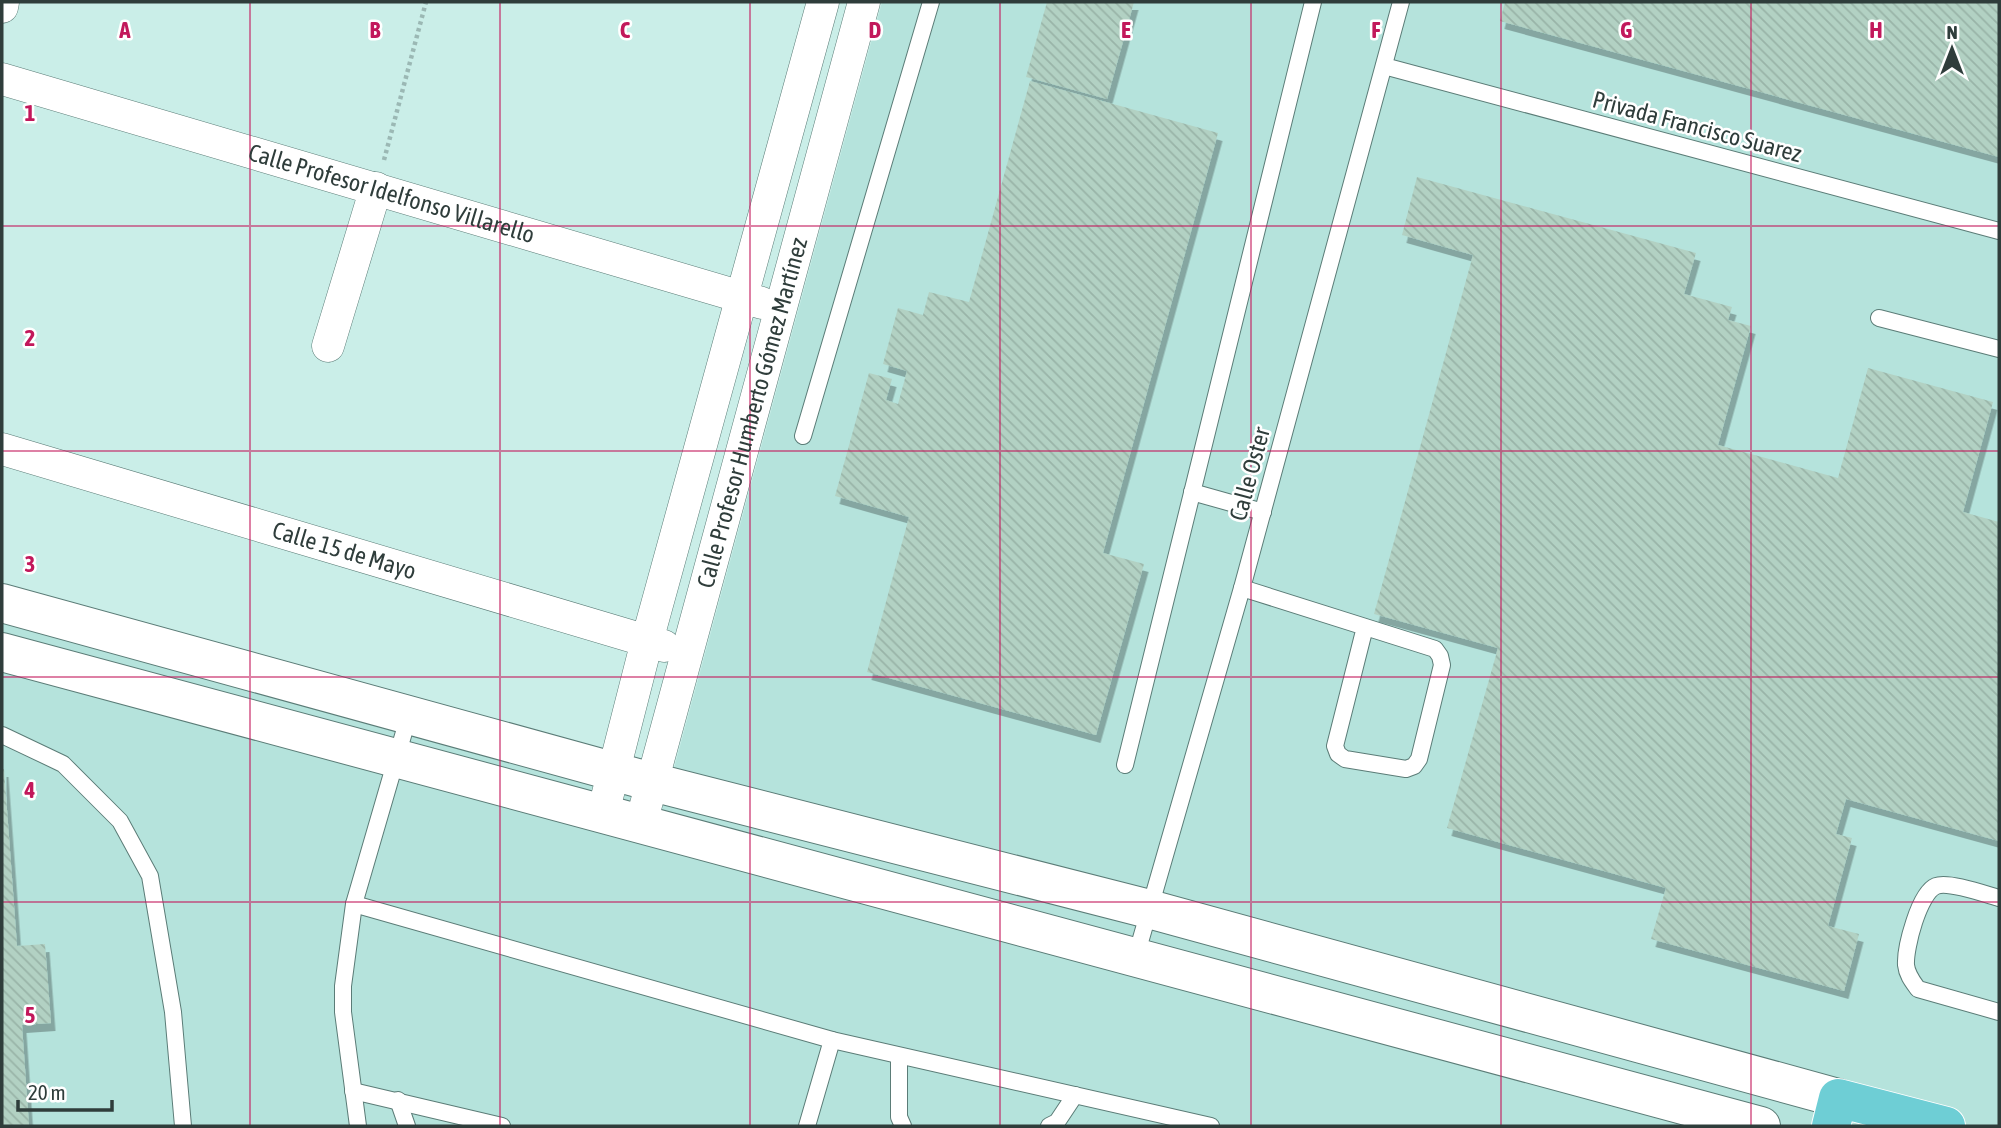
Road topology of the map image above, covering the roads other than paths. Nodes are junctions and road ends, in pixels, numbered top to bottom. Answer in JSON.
{"nodes":[{"id":1,"x":3,"y":2,"type":"edge"},
{"id":2,"x":823,"y":2,"type":"edge"},
{"id":3,"x":864,"y":2,"type":"edge"},
{"id":4,"x":931,"y":2,"type":"edge"},
{"id":5,"x":1313,"y":2,"type":"edge"},
{"id":6,"x":1401,"y":2,"type":"edge"},
{"id":7,"x":2,"y":7,"type":"edge"},
{"id":8,"x":1384,"y":66,"type":"junction"},
{"id":9,"x":2,"y":79,"type":"edge"},
{"id":10,"x":376,"y":188,"type":"junction"},
{"id":11,"x":1999,"y":231,"type":"edge"},
{"id":12,"x":742,"y":297,"type":"junction"},
{"id":13,"x":780,"y":308,"type":"junction"},
{"id":14,"x":1879,"y":318,"type":"dead end"},
{"id":15,"x":328,"y":346,"type":"dead end"},
{"id":16,"x":1999,"y":349,"type":"edge"},
{"id":17,"x":803,"y":436,"type":"dead end"},
{"id":18,"x":2,"y":449,"type":"edge"},
{"id":19,"x":1192,"y":492,"type":"junction"},
{"id":20,"x":1263,"y":512,"type":"junction"},
{"id":21,"x":1242,"y":588,"type":"junction"},
{"id":22,"x":2,"y":603,"type":"edge"},
{"id":23,"x":1365,"y":627,"type":"junction"},
{"id":24,"x":647,"y":641,"type":"junction"},
{"id":25,"x":2,"y":652,"type":"edge"},
{"id":26,"x":686,"y":653,"type":"junction"},
{"id":27,"x":409,"y":715,"type":"junction"},
{"id":28,"x":2,"y":735,"type":"edge"},
{"id":29,"x":397,"y":758,"type":"junction"},
{"id":30,"x":1125,"y":765,"type":"dead end"},
{"id":31,"x":615,"y":771,"type":"junction"},
{"id":32,"x":652,"y":782,"type":"junction"},
{"id":33,"x":603,"y":813,"type":"junction"},
{"id":34,"x":641,"y":823,"type":"junction"},
{"id":35,"x":1999,"y":898,"type":"edge"},
{"id":36,"x":354,"y":904,"type":"junction"},
{"id":37,"x":1149,"y":909,"type":"junction"},
{"id":38,"x":1136,"y":956,"type":"junction"},
{"id":39,"x":1999,"y":1012,"type":"edge"},
{"id":40,"x":832,"y":1040,"type":"junction"},
{"id":41,"x":899,"y":1057,"type":"junction"},
{"id":42,"x":354,"y":1091,"type":"junction"},
{"id":43,"x":1075,"y":1095,"type":"junction"},
{"id":44,"x":398,"y":1100,"type":"junction"},
{"id":45,"x":1835,"y":1112,"type":"edge"},
{"id":46,"x":183,"y":1126,"type":"edge"},
{"id":47,"x":358,"y":1126,"type":"edge"},
{"id":48,"x":407,"y":1126,"type":"edge"},
{"id":49,"x":502,"y":1126,"type":"edge"},
{"id":50,"x":807,"y":1126,"type":"edge"},
{"id":51,"x":903,"y":1126,"type":"edge"},
{"id":52,"x":1049,"y":1126,"type":"edge"},
{"id":53,"x":1211,"y":1126,"type":"edge"},
{"id":54,"x":1760,"y":1126,"type":"edge"},
{"id":55,"x":1947,"y":1126,"type":"edge"}],
"edges":[{"from":1,"to":7,"type":"street"},
{"from":2,"to":12,"type":"street","name":"Calle Profesor Humberto Gómez Martínez"},
{"from":3,"to":13,"type":"street","name":"Calle Profesor Humberto Gómez Martínez"},
{"from":4,"to":17,"type":"lane"},
{"from":5,"to":19,"type":"lane"},
{"from":6,"to":8,"type":"lane","name":"Calle Oster"},
{"from":8,"to":11,"type":"lane","name":"Privada Francisco Suarez"},
{"from":8,"to":20,"type":"lane","name":"Calle Oster"},
{"from":9,"to":10,"type":"street","name":"Calle Profesor Idelfonso Villarello"},
{"from":10,"to":12,"type":"street","name":"Calle Profesor Idelfonso Villarello"},
{"from":10,"to":15,"type":"street"},
{"from":12,"to":13,"type":"street","name":"Calle Profesor Idelfonso Villarello"},
{"from":12,"to":24,"type":"street","name":"Calle Profesor Humberto Gómez Martínez"},
{"from":13,"to":26,"type":"street","name":"Calle Profesor Humberto Gómez Martínez"},
{"from":14,"to":16,"type":"lane"},
{"from":18,"to":24,"type":"street","name":"Calle 15 de Mayo"},
{"from":19,"to":20,"type":"lane"},
{"from":19,"to":30,"type":"lane"},
{"from":20,"to":21,"type":"lane","name":"Calle Oster"},
{"from":21,"to":23,"type":"lane"},
{"from":21,"to":37,"type":"lane","name":"Calle Oster"},
{"from":22,"to":27,"type":"main road"},
{"from":23,"to":23,"type":"lane"},
{"from":24,"to":26,"type":"street","name":"Calle 15 de Mayo"},
{"from":24,"to":31,"type":"street","name":"Calle Profesor Humberto Gómez Martínez"},
{"from":25,"to":29,"type":"main road"},
{"from":26,"to":32,"type":"street","name":"Calle Profesor Humberto Gómez Martínez"},
{"from":27,"to":29,"type":"lane"},
{"from":27,"to":31,"type":"main road"},
{"from":28,"to":46,"type":"lane"},
{"from":29,"to":33,"type":"main road"},
{"from":29,"to":36,"type":"lane"},
{"from":31,"to":32,"type":"main road"},
{"from":31,"to":33,"type":"street","name":"Calle Profesor Humberto Gómez Martínez"},
{"from":32,"to":34,"type":"street","name":"Calle Profesor Humberto Gómez Martínez"},
{"from":32,"to":37,"type":"main road"},
{"from":33,"to":34,"type":"main road"},
{"from":34,"to":38,"type":"main road"},
{"from":35,"to":39,"type":"lane"},
{"from":36,"to":40,"type":"lane"},
{"from":36,"to":42,"type":"lane"},
{"from":37,"to":38,"type":"lane","name":"Calle Oster"},
{"from":37,"to":45,"type":"main road"},
{"from":38,"to":54,"type":"main road"},
{"from":40,"to":41,"type":"lane"},
{"from":40,"to":50,"type":"lane"},
{"from":41,"to":43,"type":"lane"},
{"from":41,"to":51,"type":"lane"},
{"from":42,"to":44,"type":"lane"},
{"from":42,"to":47,"type":"lane"},
{"from":43,"to":52,"type":"lane"},
{"from":43,"to":53,"type":"lane"},
{"from":44,"to":48,"type":"lane"},
{"from":44,"to":49,"type":"lane"},
{"from":45,"to":55,"type":"main road"}]}
